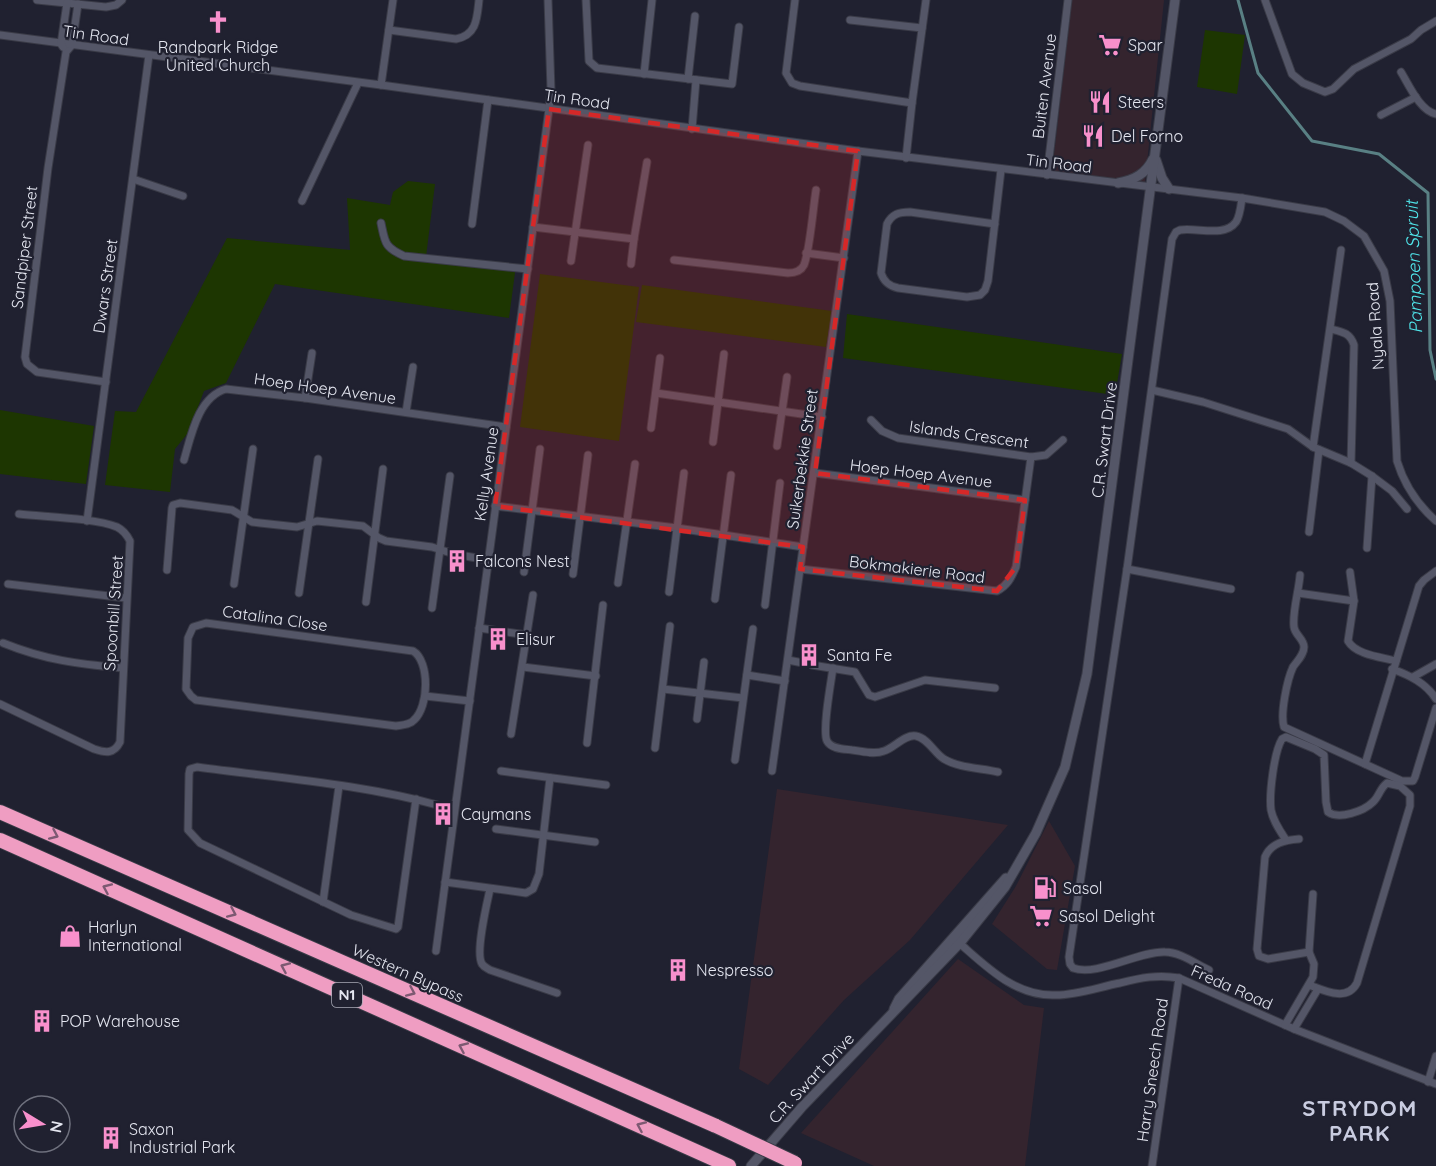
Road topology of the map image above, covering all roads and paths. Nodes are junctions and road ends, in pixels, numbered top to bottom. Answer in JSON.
{"nodes":[{"id":1,"x":37,"y":0,"type":"edge"},
{"id":2,"x":122,"y":0,"type":"edge"},
{"id":3,"x":393,"y":0,"type":"edge"},
{"id":4,"x":479,"y":0,"type":"edge"},
{"id":5,"x":548,"y":0,"type":"edge"},
{"id":6,"x":586,"y":0,"type":"edge"},
{"id":7,"x":652,"y":0,"type":"edge"},
{"id":8,"x":795,"y":0,"type":"edge"},
{"id":9,"x":926,"y":0,"type":"edge"},
{"id":10,"x":1068,"y":0,"type":"edge"},
{"id":11,"x":1174,"y":0,"type":"edge"},
{"id":12,"x":1265,"y":0,"type":"edge"},
{"id":13,"x":67,"y":3,"type":"junction"},
{"id":14,"x":78,"y":4,"type":"junction"},
{"id":15,"x":695,"y":16,"type":"dead end"},
{"id":16,"x":850,"y":20,"type":"dead end"},
{"id":17,"x":1436,"y":21,"type":"edge"},
{"id":18,"x":739,"y":27,"type":"dead end"},
{"id":19,"x":922,"y":28,"type":"junction"},
{"id":20,"x":389,"y":30,"type":"junction"},
{"id":21,"x":0,"y":35,"type":"edge"},
{"id":22,"x":61,"y":44,"type":"junction"},
{"id":23,"x":72,"y":45,"type":"junction"},
{"id":24,"x":66,"y":52,"type":"junction"},
{"id":25,"x":149,"y":55,"type":"junction"},
{"id":26,"x":1401,"y":72,"type":"dead end"},
{"id":27,"x":644,"y":74,"type":"junction"},
{"id":28,"x":687,"y":79,"type":"junction"},
{"id":29,"x":696,"y":80,"type":"junction"},
{"id":30,"x":358,"y":83,"type":"junction"},
{"id":31,"x":381,"y":85,"type":"junction"},
{"id":32,"x":1416,"y":97,"type":"junction"},
{"id":33,"x":488,"y":100,"type":"junction"},
{"id":34,"x":912,"y":103,"type":"junction"},
{"id":35,"x":549,"y":109,"type":"junction"},
{"id":36,"x":1436,"y":114,"type":"edge"},
{"id":37,"x":1382,"y":116,"type":"dead end"},
{"id":38,"x":692,"y":129,"type":"junction"},
{"id":39,"x":588,"y":145,"type":"dead end"},
{"id":40,"x":858,"y":151,"type":"junction"},
{"id":41,"x":1156,"y":156,"type":"junction"},
{"id":42,"x":906,"y":158,"type":"junction"},
{"id":43,"x":647,"y":162,"type":"dead end"},
{"id":44,"x":1001,"y":170,"type":"junction"},
{"id":45,"x":1047,"y":175,"type":"junction"},
{"id":46,"x":134,"y":179,"type":"junction"},
{"id":47,"x":1118,"y":183,"type":"junction"},
{"id":48,"x":1151,"y":187,"type":"junction"},
{"id":49,"x":1169,"y":189,"type":"junction"},
{"id":50,"x":816,"y":190,"type":"dead end"},
{"id":51,"x":183,"y":196,"type":"dead end"},
{"id":52,"x":1242,"y":198,"type":"junction"},
{"id":53,"x":302,"y":201,"type":"dead end"},
{"id":54,"x":381,"y":223,"type":"dead end"},
{"id":55,"x":472,"y":224,"type":"dead end"},
{"id":56,"x":995,"y":224,"type":"junction"},
{"id":57,"x":533,"y":227,"type":"junction"},
{"id":58,"x":576,"y":232,"type":"junction"},
{"id":59,"x":634,"y":239,"type":"junction"},
{"id":60,"x":1341,"y":250,"type":"dead end"},
{"id":61,"x":806,"y":253,"type":"junction"},
{"id":62,"x":844,"y":258,"type":"junction"},
{"id":63,"x":674,"y":260,"type":"dead end"},
{"id":64,"x":571,"y":261,"type":"dead end"},
{"id":65,"x":631,"y":264,"type":"dead end"},
{"id":66,"x":528,"y":269,"type":"junction"},
{"id":67,"x":1331,"y":329,"type":"junction"},
{"id":68,"x":312,"y":353,"type":"dead end"},
{"id":69,"x":724,"y":354,"type":"dead end"},
{"id":70,"x":660,"y":358,"type":"dead end"},
{"id":71,"x":413,"y":367,"type":"dead end"},
{"id":72,"x":787,"y":377,"type":"dead end"},
{"id":73,"x":106,"y":382,"type":"junction"},
{"id":74,"x":1152,"y":390,"type":"junction"},
{"id":75,"x":656,"y":393,"type":"junction"},
{"id":76,"x":305,"y":398,"type":"junction"},
{"id":77,"x":718,"y":402,"type":"junction"},
{"id":78,"x":783,"y":411,"type":"junction"},
{"id":79,"x":406,"y":412,"type":"junction"},
{"id":80,"x":822,"y":417,"type":"junction"},
{"id":81,"x":871,"y":420,"type":"dead end"},
{"id":82,"x":506,"y":427,"type":"junction"},
{"id":83,"x":651,"y":428,"type":"dead end"},
{"id":84,"x":1062,"y":440,"type":"dead end"},
{"id":85,"x":713,"y":442,"type":"dead end"},
{"id":86,"x":777,"y":446,"type":"dead end"},
{"id":87,"x":1316,"y":448,"type":"junction"},
{"id":88,"x":253,"y":449,"type":"dead end"},
{"id":89,"x":540,"y":449,"type":"dead end"},
{"id":90,"x":588,"y":455,"type":"dead end"},
{"id":91,"x":1031,"y":457,"type":"junction"},
{"id":92,"x":318,"y":459,"type":"dead end"},
{"id":93,"x":184,"y":460,"type":"dead end"},
{"id":94,"x":1351,"y":463,"type":"junction"},
{"id":95,"x":635,"y":464,"type":"dead end"},
{"id":96,"x":383,"y":469,"type":"dead end"},
{"id":97,"x":684,"y":473,"type":"dead end"},
{"id":98,"x":815,"y":473,"type":"junction"},
{"id":99,"x":450,"y":476,"type":"dead end"},
{"id":100,"x":731,"y":476,"type":"dead end"},
{"id":101,"x":1372,"y":476,"type":"junction"},
{"id":102,"x":780,"y":483,"type":"dead end"},
{"id":103,"x":1025,"y":500,"type":"junction"},
{"id":104,"x":495,"y":506,"type":"junction"},
{"id":105,"x":1407,"y":509,"type":"dead end"},
{"id":106,"x":533,"y":511,"type":"junction"},
{"id":107,"x":19,"y":514,"type":"dead end"},
{"id":108,"x":581,"y":516,"type":"junction"},
{"id":109,"x":243,"y":517,"type":"junction"},
{"id":110,"x":87,"y":521,"type":"junction"},
{"id":111,"x":1436,"y":521,"type":"edge"},
{"id":112,"x":627,"y":522,"type":"junction"},
{"id":113,"x":308,"y":524,"type":"junction"},
{"id":114,"x":677,"y":528,"type":"junction"},
{"id":115,"x":1309,"y":532,"type":"dead end"},
{"id":116,"x":375,"y":535,"type":"junction"},
{"id":117,"x":723,"y":535,"type":"junction"},
{"id":118,"x":773,"y":542,"type":"junction"},
{"id":119,"x":803,"y":547,"type":"junction"},
{"id":120,"x":1366,"y":548,"type":"dead end"},
{"id":121,"x":440,"y":550,"type":"junction"},
{"id":122,"x":488,"y":560,"type":"junction"},
{"id":123,"x":800,"y":569,"type":"junction"},
{"id":124,"x":1127,"y":569,"type":"junction"},
{"id":125,"x":167,"y":570,"type":"dead end"},
{"id":126,"x":1436,"y":571,"type":"edge"},
{"id":127,"x":524,"y":572,"type":"dead end"},
{"id":128,"x":1350,"y":572,"type":"dead end"},
{"id":129,"x":573,"y":574,"type":"dead end"},
{"id":130,"x":1300,"y":575,"type":"dead end"},
{"id":131,"x":618,"y":583,"type":"dead end"},
{"id":132,"x":8,"y":584,"type":"dead end"},
{"id":133,"x":234,"y":584,"type":"dead end"},
{"id":134,"x":1231,"y":590,"type":"dead end"},
{"id":135,"x":669,"y":592,"type":"dead end"},
{"id":136,"x":299,"y":593,"type":"dead end"},
{"id":137,"x":1298,"y":593,"type":"junction"},
{"id":138,"x":533,"y":595,"type":"dead end"},
{"id":139,"x":126,"y":598,"type":"junction"},
{"id":140,"x":715,"y":599,"type":"dead end"},
{"id":141,"x":1354,"y":601,"type":"junction"},
{"id":142,"x":366,"y":602,"type":"dead end"},
{"id":143,"x":603,"y":605,"type":"dead end"},
{"id":144,"x":765,"y":605,"type":"dead end"},
{"id":145,"x":432,"y":608,"type":"dead end"},
{"id":146,"x":670,"y":626,"type":"dead end"},
{"id":147,"x":479,"y":628,"type":"junction"},
{"id":148,"x":753,"y":629,"type":"dead end"},
{"id":149,"x":527,"y":635,"type":"junction"},
{"id":150,"x":3,"y":643,"type":"dead end"},
{"id":151,"x":788,"y":660,"type":"junction"},
{"id":152,"x":1396,"y":661,"type":"junction"},
{"id":153,"x":704,"y":662,"type":"dead end"},
{"id":154,"x":803,"y":663,"type":"dead end"},
{"id":155,"x":1436,"y":664,"type":"edge"},
{"id":156,"x":812,"y":665,"type":"dead end"},
{"id":157,"x":523,"y":667,"type":"junction"},
{"id":158,"x":833,"y":668,"type":"junction"},
{"id":159,"x":122,"y":669,"type":"junction"},
{"id":160,"x":1392,"y":669,"type":"junction"},
{"id":161,"x":596,"y":675,"type":"junction"},
{"id":162,"x":747,"y":675,"type":"junction"},
{"id":163,"x":1413,"y":677,"type":"junction"},
{"id":164,"x":785,"y":681,"type":"junction"},
{"id":165,"x":996,"y":688,"type":"dead end"},
{"id":166,"x":663,"y":690,"type":"junction"},
{"id":167,"x":700,"y":694,"type":"junction"},
{"id":168,"x":425,"y":696,"type":"junction"},
{"id":169,"x":743,"y":698,"type":"junction"},
{"id":170,"x":1436,"y":699,"type":"edge"},
{"id":171,"x":470,"y":701,"type":"junction"},
{"id":172,"x":0,"y":704,"type":"edge"},
{"id":173,"x":1436,"y":708,"type":"edge"},
{"id":174,"x":698,"y":719,"type":"dead end"},
{"id":175,"x":511,"y":734,"type":"dead end"},
{"id":176,"x":587,"y":743,"type":"dead end"},
{"id":177,"x":655,"y":747,"type":"dead end"},
{"id":178,"x":735,"y":760,"type":"dead end"},
{"id":179,"x":1365,"y":764,"type":"junction"},
{"id":180,"x":501,"y":771,"type":"dead end"},
{"id":181,"x":772,"y":771,"type":"dead end"},
{"id":182,"x":998,"y":772,"type":"dead end"},
{"id":183,"x":550,"y":778,"type":"junction"},
{"id":184,"x":606,"y":785,"type":"dead end"},
{"id":185,"x":339,"y":786,"type":"junction"},
{"id":186,"x":416,"y":799,"type":"junction"},
{"id":187,"x":447,"y":808,"type":"junction"},
{"id":188,"x":0,"y":812,"type":"edge"},
{"id":189,"x":496,"y":829,"type":"dead end"},
{"id":190,"x":543,"y":836,"type":"junction"},
{"id":191,"x":1299,"y":839,"type":"dead end"},
{"id":192,"x":0,"y":840,"type":"edge"},
{"id":193,"x":1286,"y":840,"type":"junction"},
{"id":194,"x":595,"y":842,"type":"dead end"},
{"id":195,"x":446,"y":882,"type":"junction"},
{"id":196,"x":490,"y":889,"type":"junction"},
{"id":197,"x":1313,"y":894,"type":"dead end"},
{"id":198,"x":323,"y":902,"type":"junction"},
{"id":199,"x":957,"y":941,"type":"junction"},
{"id":200,"x":436,"y":951,"type":"dead end"},
{"id":201,"x":1309,"y":952,"type":"junction"},
{"id":202,"x":1209,"y":970,"type":"dead end"},
{"id":203,"x":1179,"y":978,"type":"junction"},
{"id":204,"x":1309,"y":986,"type":"junction"},
{"id":205,"x":1318,"y":988,"type":"junction"},
{"id":206,"x":556,"y":993,"type":"dead end"},
{"id":207,"x":1285,"y":1025,"type":"junction"},
{"id":208,"x":1294,"y":1029,"type":"junction"},
{"id":209,"x":1436,"y":1056,"type":"edge"},
{"id":210,"x":1432,"y":1083,"type":"edge"},
{"id":211,"x":799,"y":1164,"type":"edge"},
{"id":212,"x":729,"y":1166,"type":"edge"},
{"id":213,"x":751,"y":1166,"type":"edge"},
{"id":214,"x":1152,"y":1166,"type":"edge"}],
"edges":[{"from":1,"to":13,"type":"street"},
{"from":2,"to":14,"type":"street"},
{"from":3,"to":20,"type":"street"},
{"from":4,"to":20,"type":"street"},
{"from":5,"to":35,"type":"street","name":"Kelly Avenue"},
{"from":6,"to":27,"type":"street"},
{"from":7,"to":27,"type":"street"},
{"from":8,"to":34,"type":"street"},
{"from":9,"to":19,"type":"street"},
{"from":10,"to":45,"type":"street","name":"Buiten Avenue"},
{"from":11,"to":41,"type":"street","name":"C.R. Swart Drive"},
{"from":12,"to":17,"type":"street"},
{"from":13,"to":14,"type":"street"},
{"from":13,"to":22,"type":"street"},
{"from":14,"to":23,"type":"street"},
{"from":15,"to":28,"type":"street"},
{"from":16,"to":19,"type":"street"},
{"from":18,"to":29,"type":"street"},
{"from":19,"to":34,"type":"street"},
{"from":20,"to":31,"type":"street"},
{"from":21,"to":22,"type":"street","name":"Tin Road"},
{"from":22,"to":23,"type":"street","name":"Tin Road"},
{"from":22,"to":24,"type":"street"},
{"from":23,"to":24,"type":"street"},
{"from":23,"to":25,"type":"street","name":"Tin Road"},
{"from":24,"to":73,"type":"street","name":"Sandpiper Street"},
{"from":25,"to":30,"type":"street","name":"Tin Road"},
{"from":25,"to":46,"type":"street","name":"Dwars Street"},
{"from":26,"to":32,"type":"street"},
{"from":27,"to":28,"type":"street"},
{"from":28,"to":29,"type":"street"},
{"from":29,"to":38,"type":"street"},
{"from":30,"to":31,"type":"street","name":"Tin Road"},
{"from":30,"to":53,"type":"street"},
{"from":31,"to":33,"type":"street","name":"Tin Road"},
{"from":32,"to":36,"type":"street"},
{"from":32,"to":37,"type":"street"},
{"from":33,"to":35,"type":"street","name":"Tin Road"},
{"from":33,"to":55,"type":"street"},
{"from":34,"to":42,"type":"street"},
{"from":35,"to":38,"type":"street","name":"Tin Road"},
{"from":35,"to":57,"type":"street","name":"Kelly Avenue"},
{"from":38,"to":40,"type":"street","name":"Tin Road"},
{"from":39,"to":58,"type":"street"},
{"from":40,"to":42,"type":"street","name":"Tin Road"},
{"from":40,"to":62,"type":"street","name":"Suikerbekkie Street"},
{"from":41,"to":47,"type":"street"},
{"from":41,"to":48,"type":"street","name":"C.R. Swart Drive"},
{"from":41,"to":49,"type":"street"},
{"from":42,"to":44,"type":"street","name":"Tin Road"},
{"from":43,"to":59,"type":"street"},
{"from":44,"to":45,"type":"street","name":"Tin Road"},
{"from":44,"to":56,"type":"street"},
{"from":45,"to":47,"type":"street","name":"Tin Road"},
{"from":46,"to":51,"type":"street"},
{"from":46,"to":73,"type":"street","name":"Dwars Street"},
{"from":47,"to":48,"type":"street","name":"Tin Road"},
{"from":48,"to":49,"type":"street","name":"Nyala Road"},
{"from":48,"to":199,"type":"street","name":"C.R. Swart Drive"},
{"from":49,"to":52,"type":"street","name":"Nyala Road"},
{"from":50,"to":61,"type":"street"},
{"from":52,"to":74,"type":"street"},
{"from":52,"to":111,"type":"street","name":"Nyala Road"},
{"from":54,"to":66,"type":"street"},
{"from":56,"to":56,"type":"street"},
{"from":57,"to":58,"type":"street"},
{"from":57,"to":66,"type":"street","name":"Kelly Avenue"},
{"from":58,"to":59,"type":"street"},
{"from":58,"to":64,"type":"street"},
{"from":59,"to":65,"type":"street"},
{"from":60,"to":67,"type":"street"},
{"from":61,"to":62,"type":"street"},
{"from":61,"to":63,"type":"street"},
{"from":62,"to":80,"type":"street","name":"Suikerbekkie Street"},
{"from":66,"to":82,"type":"street","name":"Kelly Avenue"},
{"from":67,"to":87,"type":"street"},
{"from":67,"to":94,"type":"street"},
{"from":68,"to":76,"type":"street"},
{"from":69,"to":77,"type":"street"},
{"from":70,"to":75,"type":"street"},
{"from":71,"to":79,"type":"street"},
{"from":72,"to":78,"type":"street"},
{"from":73,"to":110,"type":"street","name":"Dwars Street"},
{"from":74,"to":87,"type":"street"},
{"from":74,"to":124,"type":"street"},
{"from":75,"to":77,"type":"street"},
{"from":75,"to":83,"type":"street"},
{"from":76,"to":79,"type":"street","name":"Hoep Hoep Avenue"},
{"from":76,"to":93,"type":"street","name":"Hoep Hoep Avenue"},
{"from":77,"to":78,"type":"street"},
{"from":77,"to":85,"type":"street"},
{"from":78,"to":80,"type":"street"},
{"from":78,"to":86,"type":"street"},
{"from":79,"to":82,"type":"street","name":"Hoep Hoep Avenue"},
{"from":80,"to":98,"type":"street","name":"Suikerbekkie Street"},
{"from":81,"to":91,"type":"street","name":"Islands Crescent"},
{"from":82,"to":104,"type":"street","name":"Kelly Avenue"},
{"from":84,"to":91,"type":"street","name":"Islands Crescent"},
{"from":87,"to":94,"type":"street"},
{"from":87,"to":115,"type":"street"},
{"from":88,"to":109,"type":"street"},
{"from":89,"to":106,"type":"street"},
{"from":90,"to":108,"type":"street"},
{"from":91,"to":103,"type":"street","name":"Bokmakierie Road"},
{"from":92,"to":113,"type":"street"},
{"from":94,"to":101,"type":"street"},
{"from":95,"to":112,"type":"street"},
{"from":96,"to":116,"type":"street"},
{"from":97,"to":114,"type":"street"},
{"from":98,"to":103,"type":"street","name":"Hoep Hoep Avenue"},
{"from":98,"to":119,"type":"street","name":"Suikerbekkie Street"},
{"from":99,"to":121,"type":"street"},
{"from":100,"to":117,"type":"street"},
{"from":101,"to":105,"type":"street"},
{"from":101,"to":120,"type":"street"},
{"from":102,"to":118,"type":"street"},
{"from":103,"to":123,"type":"street","name":"Bokmakierie Road"},
{"from":104,"to":106,"type":"street"},
{"from":104,"to":122,"type":"street","name":"Kelly Avenue"},
{"from":106,"to":108,"type":"street"},
{"from":106,"to":127,"type":"street"},
{"from":107,"to":110,"type":"street"},
{"from":108,"to":112,"type":"street"},
{"from":108,"to":129,"type":"street"},
{"from":109,"to":113,"type":"street"},
{"from":109,"to":125,"type":"street"},
{"from":109,"to":133,"type":"street"},
{"from":110,"to":139,"type":"street","name":"Spoonbill Street"},
{"from":112,"to":114,"type":"street"},
{"from":112,"to":131,"type":"street"},
{"from":113,"to":116,"type":"street"},
{"from":113,"to":136,"type":"street"},
{"from":114,"to":117,"type":"street"},
{"from":114,"to":135,"type":"street"},
{"from":116,"to":121,"type":"street"},
{"from":116,"to":142,"type":"street"},
{"from":117,"to":118,"type":"street"},
{"from":117,"to":140,"type":"street"},
{"from":118,"to":119,"type":"street"},
{"from":118,"to":144,"type":"street"},
{"from":119,"to":123,"type":"street","name":"Suikerbekkie Street"},
{"from":121,"to":122,"type":"street"},
{"from":121,"to":145,"type":"street"},
{"from":122,"to":147,"type":"street","name":"Kelly Avenue"},
{"from":123,"to":151,"type":"street","name":"Suikerbekkie Street"},
{"from":124,"to":134,"type":"street"},
{"from":124,"to":202,"type":"street"},
{"from":126,"to":152,"type":"street"},
{"from":128,"to":141,"type":"street"},
{"from":130,"to":137,"type":"street"},
{"from":132,"to":139,"type":"street"},
{"from":137,"to":141,"type":"street"},
{"from":137,"to":179,"type":"street"},
{"from":138,"to":149,"type":"street"},
{"from":139,"to":159,"type":"street","name":"Spoonbill Street"},
{"from":141,"to":152,"type":"street"},
{"from":143,"to":161,"type":"street"},
{"from":146,"to":166,"type":"street"},
{"from":147,"to":149,"type":"street"},
{"from":147,"to":171,"type":"street","name":"Kelly Avenue"},
{"from":148,"to":162,"type":"street"},
{"from":149,"to":157,"type":"street"},
{"from":150,"to":159,"type":"street"},
{"from":151,"to":154,"type":"street"},
{"from":151,"to":164,"type":"street","name":"Suikerbekkie Street"},
{"from":152,"to":160,"type":"street"},
{"from":153,"to":167,"type":"street"},
{"from":155,"to":163,"type":"street"},
{"from":156,"to":158,"type":"street"},
{"from":157,"to":161,"type":"street"},
{"from":157,"to":175,"type":"street"},
{"from":158,"to":165,"type":"street"},
{"from":158,"to":182,"type":"street"},
{"from":159,"to":172,"type":"street","name":"Spoonbill Street"},
{"from":160,"to":163,"type":"street"},
{"from":160,"to":179,"type":"street"},
{"from":161,"to":176,"type":"street"},
{"from":162,"to":164,"type":"street"},
{"from":162,"to":169,"type":"street"},
{"from":163,"to":170,"type":"street"},
{"from":164,"to":181,"type":"street","name":"Suikerbekkie Street"},
{"from":166,"to":167,"type":"street"},
{"from":166,"to":177,"type":"street"},
{"from":167,"to":169,"type":"street"},
{"from":167,"to":174,"type":"street"},
{"from":168,"to":168,"type":"street","name":"Catalina Close"},
{"from":168,"to":171,"type":"street"},
{"from":169,"to":178,"type":"street"},
{"from":171,"to":187,"type":"street","name":"Kelly Avenue"},
{"from":173,"to":179,"type":"street"},
{"from":180,"to":183,"type":"street"},
{"from":183,"to":184,"type":"street"},
{"from":183,"to":190,"type":"street"},
{"from":185,"to":186,"type":"street"},
{"from":185,"to":198,"type":"street"},
{"from":185,"to":198,"type":"street"},
{"from":186,"to":187,"type":"street"},
{"from":186,"to":198,"type":"street"},
{"from":187,"to":195,"type":"street","name":"Kelly Avenue"},
{"from":188,"to":211,"type":"highway","name":"Western Bypass","number":"N1","one_way":true,"bridge":true},
{"from":189,"to":190,"type":"street"},
{"from":190,"to":194,"type":"street"},
{"from":190,"to":196,"type":"street"},
{"from":191,"to":193,"type":"street"},
{"from":212,"to":192,"type":"highway","number":"N1","one_way":true},
{"from":193,"to":201,"type":"street"},
{"from":193,"to":205,"type":"street"},
{"from":195,"to":196,"type":"street"},
{"from":195,"to":200,"type":"street","name":"Kelly Avenue"},
{"from":196,"to":206,"type":"street"},
{"from":197,"to":201,"type":"street"},
{"from":199,"to":203,"type":"street","name":"Freda Road"},
{"from":199,"to":213,"type":"street","name":"C.R. Swart Drive"},
{"from":201,"to":204,"type":"street"},
{"from":203,"to":207,"type":"street","name":"Freda Road"},
{"from":203,"to":214,"type":"street","name":"Harry Sneech Road"},
{"from":204,"to":205,"type":"street"},
{"from":204,"to":207,"type":"street"},
{"from":205,"to":208,"type":"street"},
{"from":207,"to":208,"type":"street","name":"Freda Road"},
{"from":208,"to":210,"type":"street","name":"Freda Road"},
{"from":209,"to":210,"type":"street"}]}
